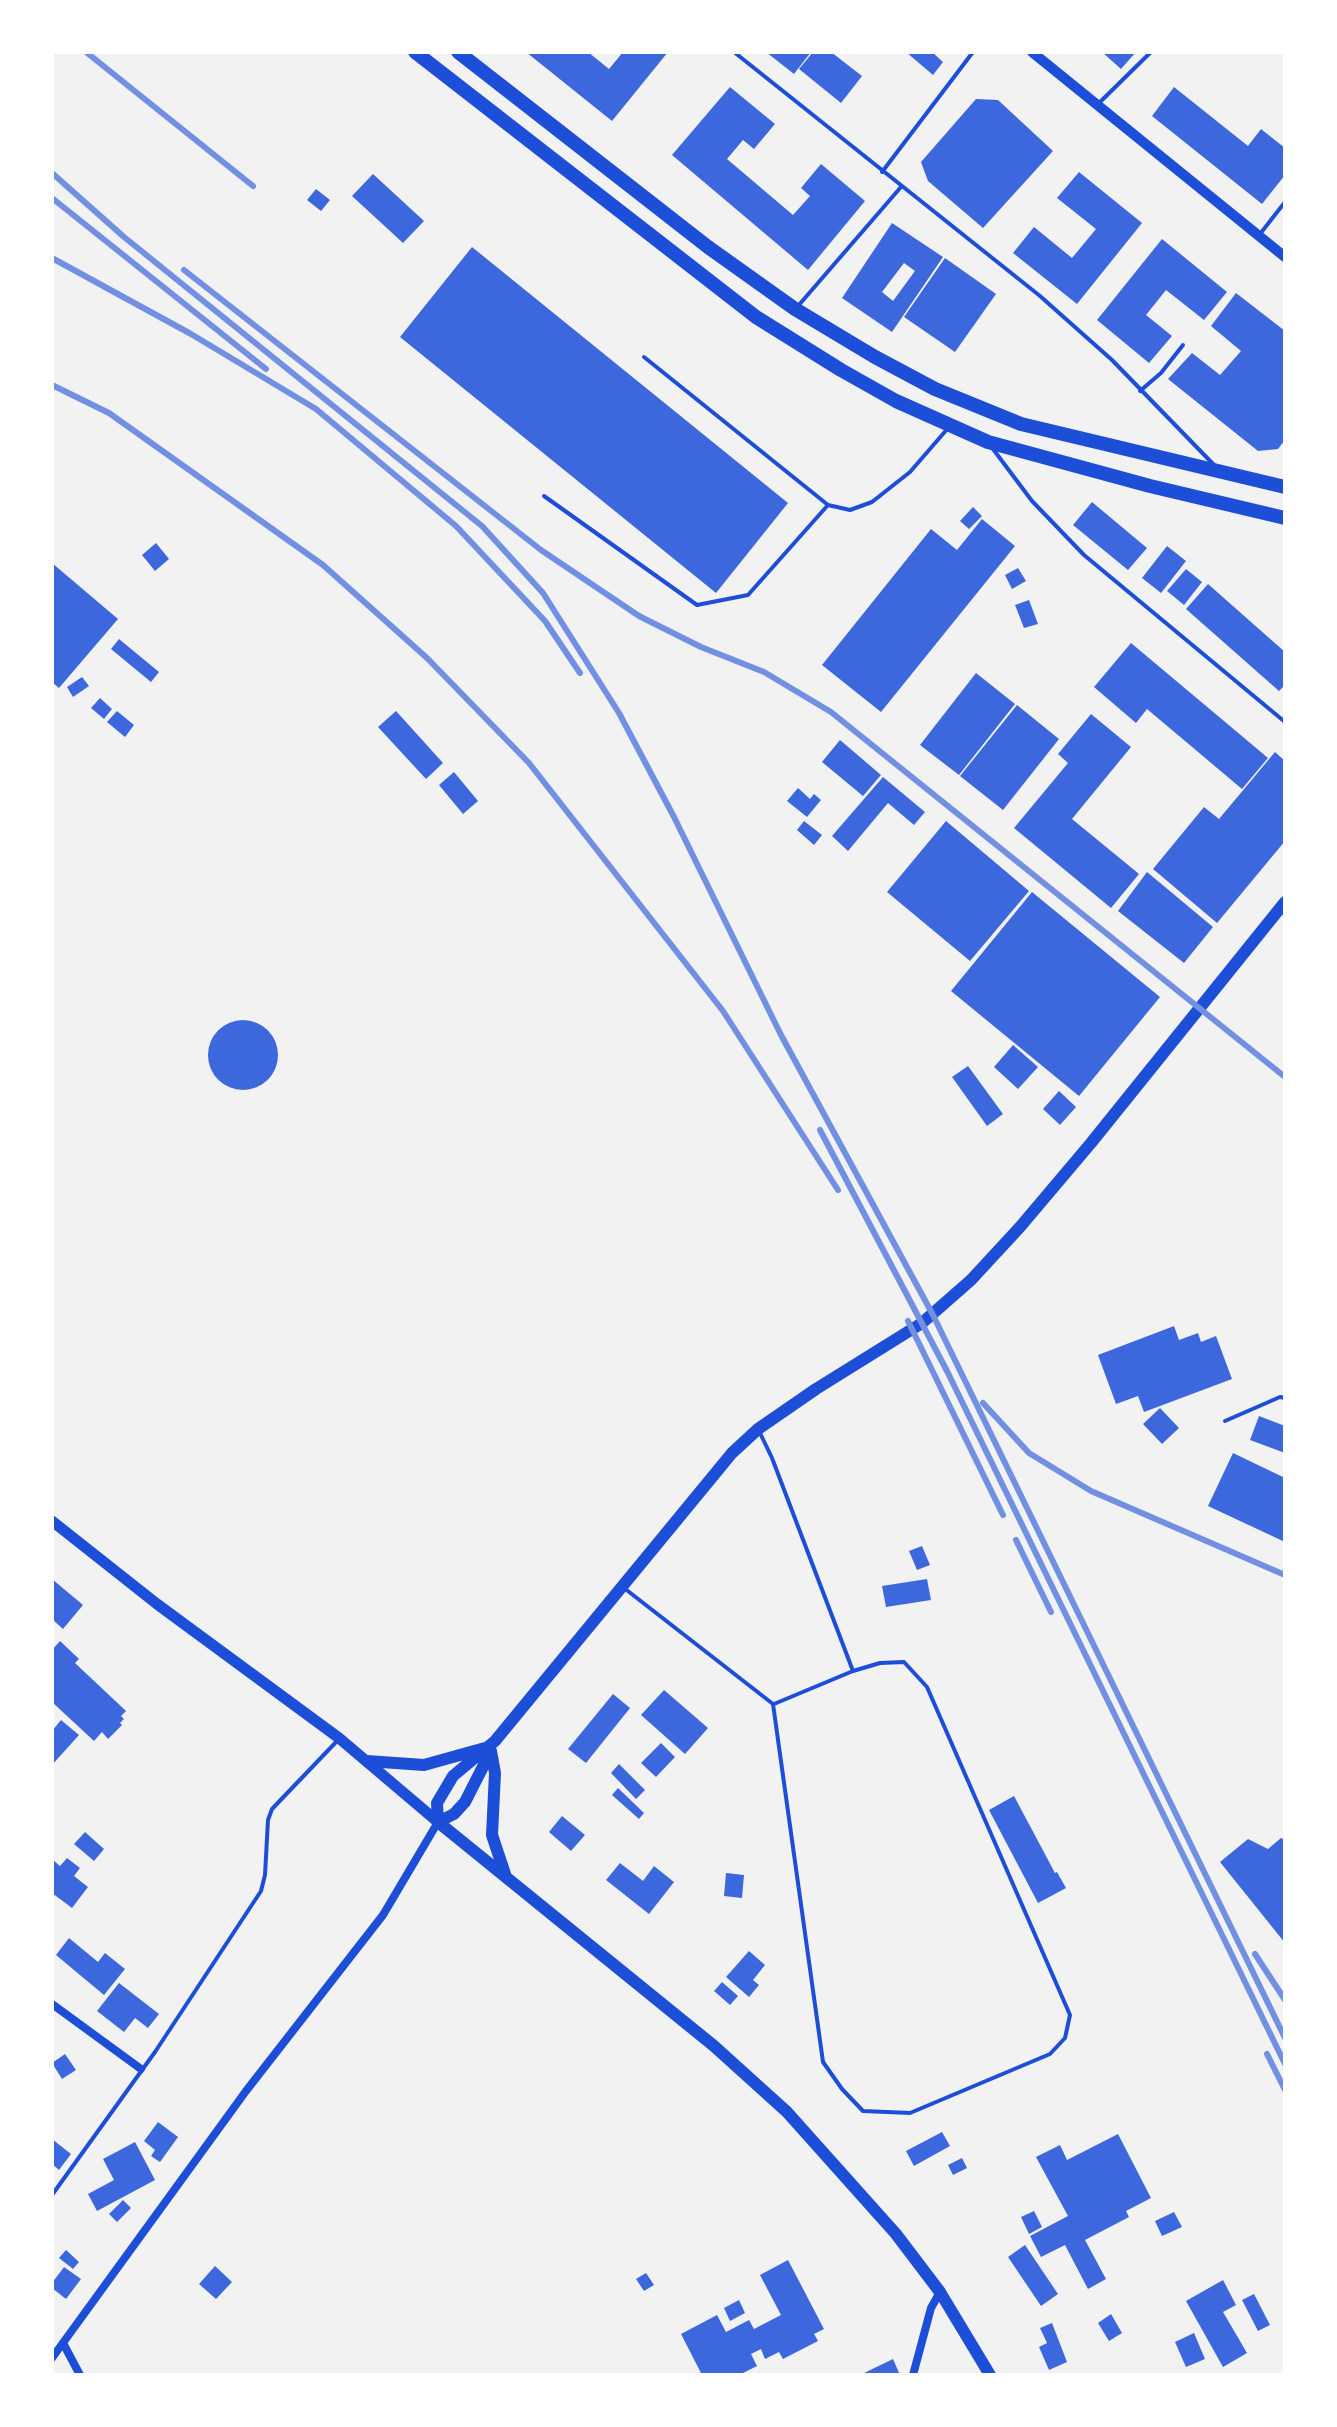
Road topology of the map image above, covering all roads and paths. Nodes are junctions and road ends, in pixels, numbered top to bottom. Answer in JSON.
{"nodes":[{"id":1,"x":415,"y":52,"type":"edge"},
{"id":2,"x":458,"y":52,"type":"edge"},
{"id":3,"x":734,"y":52,"type":"edge"},
{"id":4,"x":973,"y":52,"type":"edge"},
{"id":5,"x":1032,"y":52,"type":"edge"},
{"id":6,"x":1151,"y":52,"type":"edge"},
{"id":7,"x":1097,"y":105,"type":"junction"},
{"id":8,"x":882,"y":172,"type":"junction"},
{"id":9,"x":901,"y":187,"type":"junction"},
{"id":10,"x":1285,"y":202,"type":"edge"},
{"id":11,"x":1258,"y":236,"type":"junction"},
{"id":12,"x":1285,"y":257,"type":"edge"},
{"id":13,"x":795,"y":309,"type":"junction"},
{"id":14,"x":1183,"y":345,"type":"dead end"},
{"id":15,"x":644,"y":357,"type":"dead end"},
{"id":16,"x":1140,"y":391,"type":"junction"},
{"id":17,"x":950,"y":425,"type":"junction"},
{"id":18,"x":988,"y":442,"type":"junction"},
{"id":19,"x":1222,"y":474,"type":"junction"},
{"id":20,"x":1285,"y":487,"type":"edge"},
{"id":21,"x":544,"y":496,"type":"dead end"},
{"id":22,"x":828,"y":505,"type":"junction"},
{"id":23,"x":1285,"y":518,"type":"edge"},
{"id":24,"x":1285,"y":722,"type":"edge"},
{"id":25,"x":1285,"y":902,"type":"edge"},
{"id":26,"x":1285,"y":1398,"type":"edge"},
{"id":27,"x":1225,"y":1421,"type":"dead end"},
{"id":28,"x":758,"y":1429,"type":"junction"},
{"id":29,"x":52,"y":1521,"type":"edge"},
{"id":30,"x":622,"y":1586,"type":"junction"},
{"id":31,"x":853,"y":1671,"type":"junction"},
{"id":32,"x":773,"y":1704,"type":"junction"},
{"id":33,"x":339,"y":1738,"type":"junction"},
{"id":34,"x":492,"y":1747,"type":"junction"},
{"id":35,"x":367,"y":1761,"type":"junction"},
{"id":36,"x":438,"y":1822,"type":"junction"},
{"id":37,"x":507,"y":1879,"type":"junction"},
{"id":38,"x":52,"y":2004,"type":"edge"},
{"id":39,"x":141,"y":2069,"type":"junction"},
{"id":40,"x":52,"y":2195,"type":"edge"},
{"id":41,"x":940,"y":2292,"type":"junction"},
{"id":42,"x":63,"y":2343,"type":"junction"},
{"id":43,"x":52,"y":2358,"type":"edge"},
{"id":44,"x":80,"y":2375,"type":"edge"},
{"id":45,"x":913,"y":2375,"type":"edge"},
{"id":46,"x":990,"y":2375,"type":"edge"}],
"edges":[{"from":1,"to":17,"type":"highway"},
{"from":2,"to":13,"type":"highway"},
{"from":3,"to":8,"type":"lane"},
{"from":4,"to":8,"type":"lane"},
{"from":5,"to":7,"type":"street"},
{"from":6,"to":7,"type":"lane"},
{"from":7,"to":11,"type":"street"},
{"from":8,"to":9,"type":"lane"},
{"from":9,"to":13,"type":"lane"},
{"from":9,"to":16,"type":"lane"},
{"from":10,"to":11,"type":"lane"},
{"from":11,"to":12,"type":"street"},
{"from":13,"to":19,"type":"highway"},
{"from":14,"to":16,"type":"lane"},
{"from":15,"to":22,"type":"lane"},
{"from":16,"to":19,"type":"lane"},
{"from":17,"to":18,"type":"highway"},
{"from":17,"to":22,"type":"lane"},
{"from":18,"to":23,"type":"highway"},
{"from":18,"to":24,"type":"lane"},
{"from":19,"to":20,"type":"highway"},
{"from":21,"to":22,"type":"lane"},
{"from":25,"to":28,"type":"main road"},
{"from":26,"to":27,"type":"lane"},
{"from":28,"to":30,"type":"main road"},
{"from":28,"to":31,"type":"lane"},
{"from":29,"to":33,"type":"main road"},
{"from":30,"to":32,"type":"lane"},
{"from":30,"to":34,"type":"main road"},
{"from":31,"to":32,"type":"lane"},
{"from":31,"to":32,"type":"lane"},
{"from":33,"to":35,"type":"main road"},
{"from":33,"to":39,"type":"lane"},
{"from":34,"to":35,"type":"main road"},
{"from":34,"to":36,"type":"main road"},
{"from":34,"to":36,"type":"main road"},
{"from":34,"to":37,"type":"main road"},
{"from":35,"to":36,"type":"main road"},
{"from":36,"to":37,"type":"main road"},
{"from":36,"to":42,"type":"street"},
{"from":37,"to":41,"type":"main road"},
{"from":38,"to":39,"type":"street"},
{"from":39,"to":40,"type":"lane"},
{"from":41,"to":45,"type":"street"},
{"from":41,"to":46,"type":"main road"},
{"from":42,"to":43,"type":"street"},
{"from":42,"to":44,"type":"street"}]}
